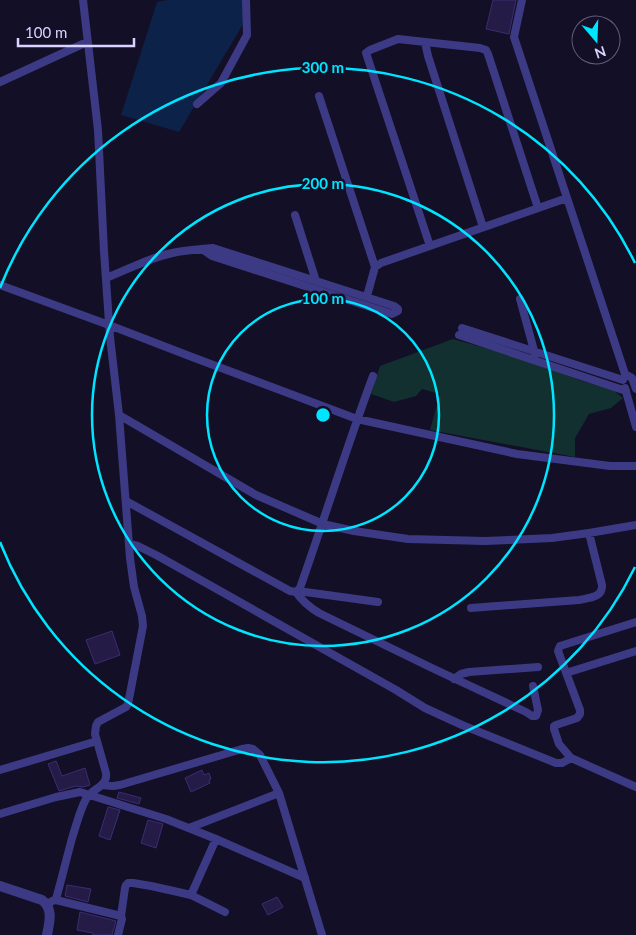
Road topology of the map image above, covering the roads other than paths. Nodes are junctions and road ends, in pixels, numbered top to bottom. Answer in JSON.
{"nodes":[{"id":1,"x":83,"y":0,"type":"edge"},
{"id":2,"x":246,"y":0,"type":"edge"},
{"id":3,"x":522,"y":0,"type":"edge"},
{"id":4,"x":87,"y":42,"type":"junction"},
{"id":5,"x":425,"y":42,"type":"junction"},
{"id":6,"x":0,"y":82,"type":"edge"},
{"id":7,"x":319,"y":96,"type":"dead end"},
{"id":8,"x":197,"y":104,"type":"dead end"},
{"id":9,"x":567,"y":198,"type":"junction"},
{"id":10,"x":538,"y":208,"type":"junction"},
{"id":11,"x":295,"y":215,"type":"dead end"},
{"id":12,"x":483,"y":227,"type":"junction"},
{"id":13,"x":430,"y":246,"type":"junction"},
{"id":14,"x":202,"y":249,"type":"junction"},
{"id":15,"x":375,"y":267,"type":"junction"},
{"id":16,"x":106,"y":278,"type":"junction"},
{"id":17,"x":316,"y":280,"type":"junction"},
{"id":18,"x":0,"y":285,"type":"edge"},
{"id":19,"x":367,"y":296,"type":"junction"},
{"id":20,"x":520,"y":299,"type":"dead end"},
{"id":21,"x":110,"y":324,"type":"junction"},
{"id":22,"x":536,"y":352,"type":"junction"},
{"id":23,"x":534,"y":360,"type":"junction"},
{"id":24,"x":373,"y":376,"type":"dead end"},
{"id":25,"x":629,"y":377,"type":"edge"},
{"id":26,"x":636,"y":389,"type":"edge"},
{"id":27,"x":626,"y":392,"type":"junction"},
{"id":28,"x":118,"y":415,"type":"junction"},
{"id":29,"x":357,"y":419,"type":"junction"},
{"id":30,"x":636,"y":427,"type":"edge"},
{"id":31,"x":636,"y":466,"type":"edge"},
{"id":32,"x":126,"y":501,"type":"junction"},
{"id":33,"x":323,"y":524,"type":"junction"},
{"id":34,"x":636,"y":525,"type":"edge"},
{"id":35,"x":589,"y":534,"type":"junction"},
{"id":36,"x":129,"y":544,"type":"junction"},
{"id":37,"x":297,"y":591,"type":"junction"},
{"id":38,"x":378,"y":602,"type":"dead end"},
{"id":39,"x":471,"y":608,"type":"dead end"},
{"id":40,"x":636,"y":622,"type":"edge"},
{"id":41,"x":636,"y":651,"type":"edge"},
{"id":42,"x":538,"y":667,"type":"dead end"},
{"id":43,"x":566,"y":674,"type":"junction"},
{"id":44,"x":454,"y":678,"type":"junction"},
{"id":45,"x":533,"y":686,"type":"dead end"},
{"id":46,"x":97,"y":741,"type":"junction"},
{"id":47,"x":571,"y":758,"type":"junction"},
{"id":48,"x":0,"y":770,"type":"edge"},
{"id":49,"x":102,"y":785,"type":"junction"},
{"id":50,"x":636,"y":787,"type":"edge"},
{"id":51,"x":279,"y":793,"type":"junction"},
{"id":52,"x":89,"y":795,"type":"junction"},
{"id":53,"x":0,"y":814,"type":"edge"},
{"id":54,"x":189,"y":828,"type":"junction"},
{"id":55,"x":216,"y":839,"type":"junction"},
{"id":56,"x":305,"y":878,"type":"junction"},
{"id":57,"x":0,"y":886,"type":"edge"},
{"id":58,"x":191,"y":895,"type":"junction"},
{"id":59,"x":52,"y":902,"type":"junction"},
{"id":60,"x":225,"y":912,"type":"dead end"},
{"id":61,"x":121,"y":916,"type":"junction"},
{"id":62,"x":47,"y":935,"type":"edge"},
{"id":63,"x":118,"y":935,"type":"edge"},
{"id":64,"x":322,"y":935,"type":"edge"}],
"edges":[{"from":1,"to":4,"type":"street"},
{"from":2,"to":8,"type":"street"},
{"from":3,"to":9,"type":"street"},
{"from":4,"to":6,"type":"street"},
{"from":4,"to":16,"type":"street"},
{"from":5,"to":10,"type":"street"},
{"from":5,"to":12,"type":"street"},
{"from":5,"to":13,"type":"street"},
{"from":7,"to":15,"type":"street"},
{"from":9,"to":10,"type":"street"},
{"from":9,"to":25,"type":"street"},
{"from":10,"to":12,"type":"street"},
{"from":11,"to":17,"type":"street"},
{"from":12,"to":13,"type":"street"},
{"from":13,"to":15,"type":"street"},
{"from":14,"to":16,"type":"street"},
{"from":14,"to":17,"type":"street"},
{"from":14,"to":19,"type":"street"},
{"from":15,"to":19,"type":"street"},
{"from":16,"to":21,"type":"street"},
{"from":17,"to":19,"type":"street"},
{"from":18,"to":21,"type":"street"},
{"from":20,"to":22,"type":"street"},
{"from":21,"to":28,"type":"street"},
{"from":21,"to":29,"type":"street"},
{"from":22,"to":23,"type":"street"},
{"from":22,"to":23,"type":"street"},
{"from":22,"to":25,"type":"street"},
{"from":23,"to":27,"type":"street"},
{"from":24,"to":29,"type":"street"},
{"from":25,"to":26,"type":"street"},
{"from":25,"to":27,"type":"street"},
{"from":27,"to":30,"type":"street"},
{"from":28,"to":32,"type":"street"},
{"from":28,"to":33,"type":"street"},
{"from":29,"to":31,"type":"street"},
{"from":29,"to":33,"type":"street"},
{"from":32,"to":36,"type":"street"},
{"from":32,"to":37,"type":"street"},
{"from":33,"to":35,"type":"street"},
{"from":33,"to":37,"type":"street"},
{"from":34,"to":35,"type":"street"},
{"from":35,"to":39,"type":"street"},
{"from":36,"to":46,"type":"street"},
{"from":36,"to":47,"type":"street"},
{"from":37,"to":38,"type":"street"},
{"from":37,"to":44,"type":"street"},
{"from":40,"to":43,"type":"street"},
{"from":41,"to":43,"type":"street"},
{"from":42,"to":44,"type":"street"},
{"from":43,"to":47,"type":"street"},
{"from":44,"to":45,"type":"street"},
{"from":46,"to":48,"type":"street"},
{"from":46,"to":49,"type":"street"},
{"from":47,"to":50,"type":"street"},
{"from":49,"to":51,"type":"street"},
{"from":49,"to":52,"type":"street"},
{"from":51,"to":54,"type":"street"},
{"from":51,"to":56,"type":"street"},
{"from":52,"to":53,"type":"street"},
{"from":52,"to":54,"type":"street"},
{"from":52,"to":59,"type":"street"},
{"from":54,"to":55,"type":"street"},
{"from":55,"to":56,"type":"street"},
{"from":55,"to":58,"type":"street"},
{"from":56,"to":64,"type":"street"},
{"from":57,"to":59,"type":"street"},
{"from":58,"to":60,"type":"street"},
{"from":58,"to":61,"type":"street"},
{"from":59,"to":61,"type":"street"},
{"from":59,"to":62,"type":"street"},
{"from":61,"to":63,"type":"street"}]}
